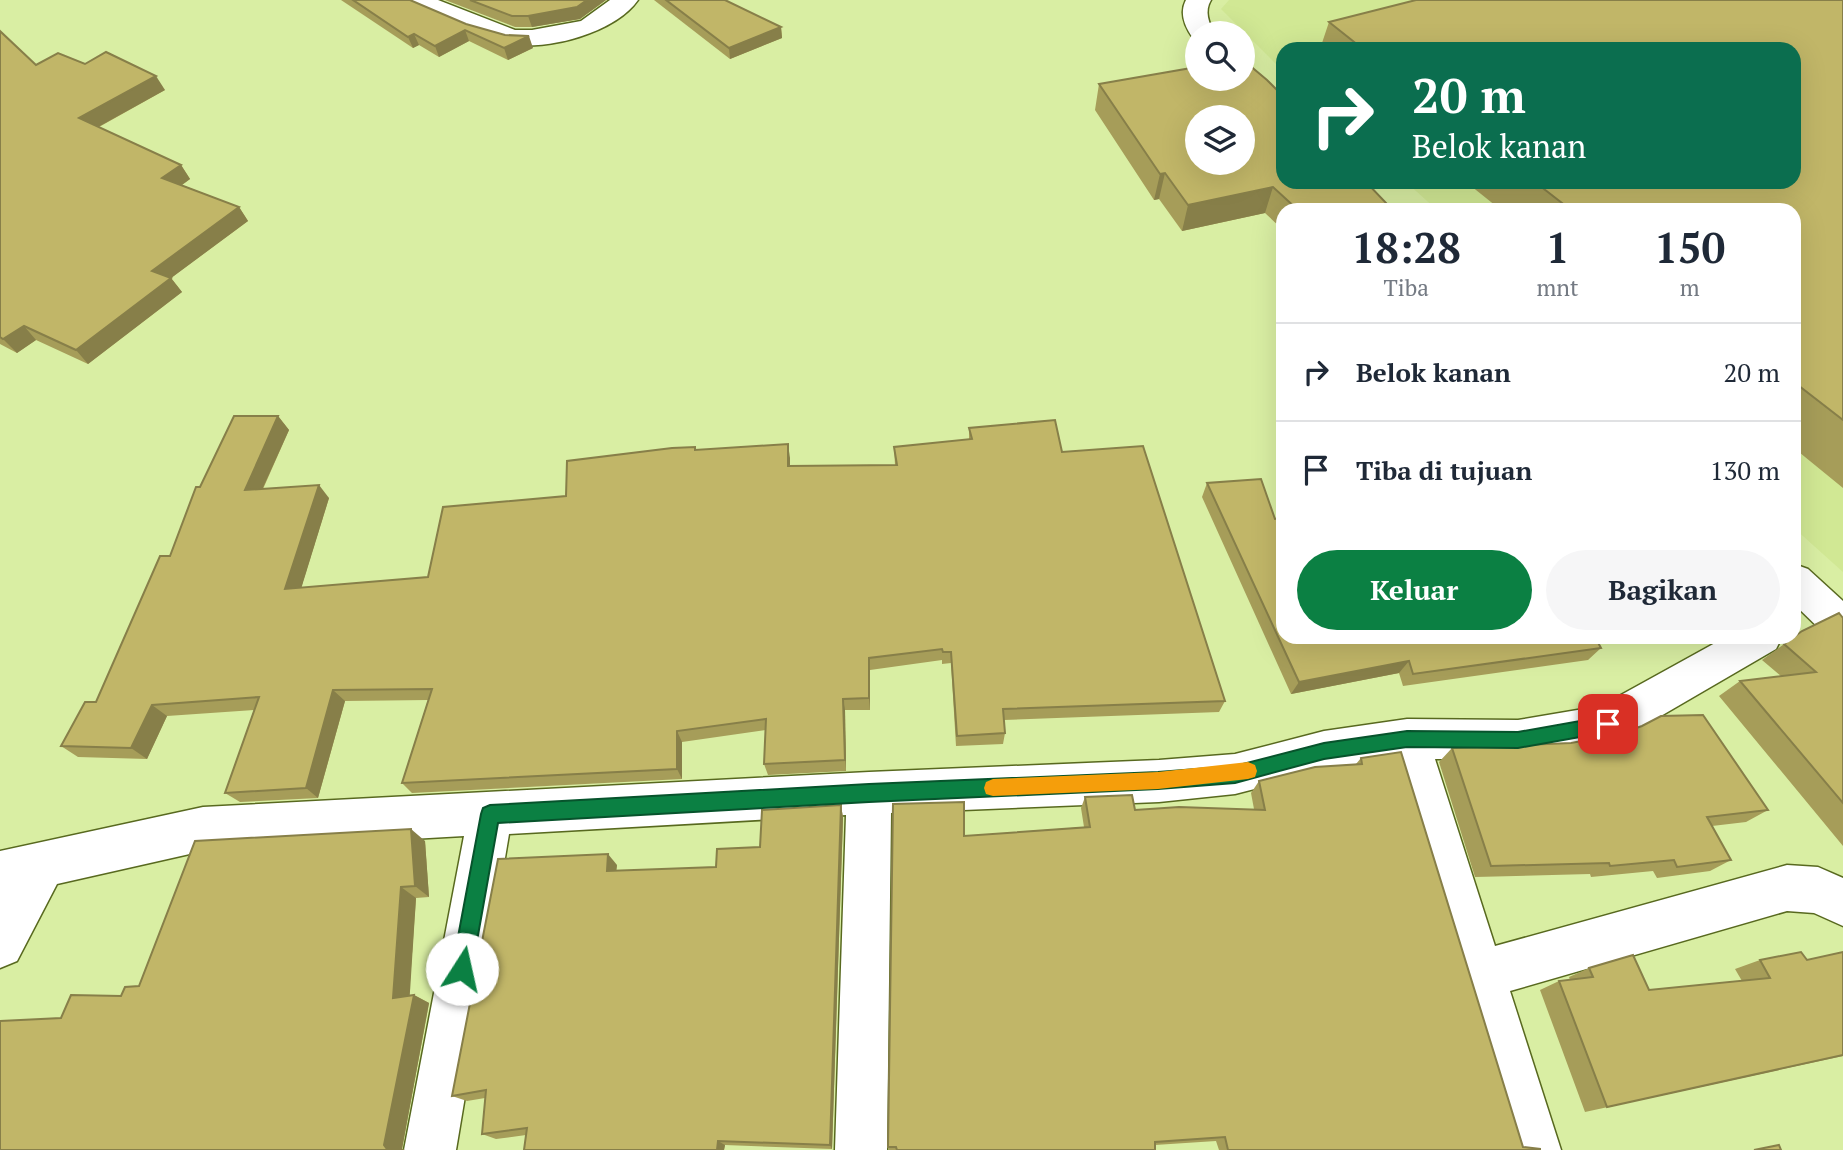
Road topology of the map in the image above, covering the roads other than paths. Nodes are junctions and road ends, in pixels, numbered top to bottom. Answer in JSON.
{"nodes":[{"id":1,"x":416,"y":0,"type":"edge"},
{"id":2,"x":626,"y":0,"type":"edge"},
{"id":3,"x":1199,"y":0,"type":"edge"},
{"id":4,"x":1196,"y":21,"type":"edge"},
{"id":5,"x":1750,"y":644,"type":"edge"},
{"id":6,"x":1407,"y":739,"type":"junction"},
{"id":7,"x":869,"y":793,"type":"junction"},
{"id":8,"x":490,"y":814,"type":"junction"},
{"id":9,"x":43,"y":863,"type":"junction"},
{"id":10,"x":0,"y":874,"type":"edge"},
{"id":11,"x":1843,"y":903,"type":"edge"},
{"id":12,"x":0,"y":944,"type":"edge"},
{"id":13,"x":1479,"y":975,"type":"junction"},
{"id":14,"x":430,"y":1150,"type":"edge"},
{"id":15,"x":861,"y":1150,"type":"edge"},
{"id":16,"x":1535,"y":1150,"type":"edge"}],
"edges":[{"from":1,"to":2,"type":"street"},
{"from":3,"to":4,"type":"street"},
{"from":5,"to":6,"type":"street"},
{"from":6,"to":7,"type":"street"},
{"from":6,"to":13,"type":"street"},
{"from":7,"to":8,"type":"street"},
{"from":7,"to":15,"type":"street"},
{"from":8,"to":9,"type":"street"},
{"from":8,"to":14,"type":"street"},
{"from":9,"to":10,"type":"street"},
{"from":9,"to":12,"type":"street"},
{"from":11,"to":13,"type":"street"},
{"from":13,"to":16,"type":"street"}]}
